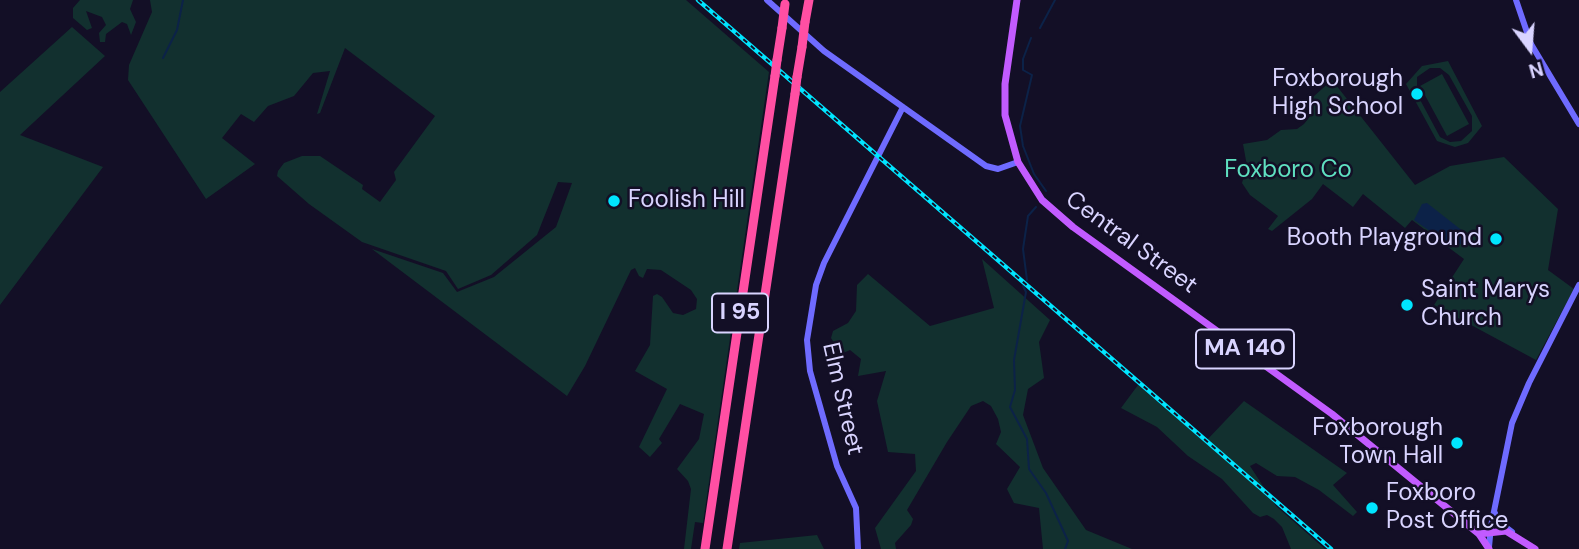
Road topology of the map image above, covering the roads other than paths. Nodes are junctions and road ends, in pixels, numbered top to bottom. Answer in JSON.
{"nodes":[{"id":1,"x":767,"y":0,"type":"edge"},
{"id":2,"x":809,"y":0,"type":"edge"},
{"id":3,"x":1017,"y":0,"type":"edge"},
{"id":4,"x":1516,"y":0,"type":"edge"},
{"id":5,"x":786,"y":2,"type":"edge"},
{"id":6,"x":903,"y":107,"type":"junction"},
{"id":7,"x":1579,"y":124,"type":"edge"},
{"id":8,"x":1018,"y":162,"type":"junction"},
{"id":9,"x":1579,"y":285,"type":"edge"},
{"id":10,"x":1495,"y":512,"type":"junction"},
{"id":11,"x":1513,"y":533,"type":"junction"},
{"id":12,"x":1479,"y":534,"type":"junction"},
{"id":13,"x":1490,"y":534,"type":"junction"},
{"id":14,"x":1489,"y":548,"type":"edge"},
{"id":15,"x":705,"y":549,"type":"edge"},
{"id":16,"x":727,"y":549,"type":"edge"},
{"id":17,"x":858,"y":549,"type":"edge"},
{"id":18,"x":1535,"y":549,"type":"edge"}],
"edges":[{"from":1,"to":6,"type":"main road"},
{"from":2,"to":16,"type":"highway","number":"I 95","bridge":true},
{"from":3,"to":8,"type":"main road","number":"MA 140"},
{"from":4,"to":7,"type":"main road"},
{"from":5,"to":15,"type":"highway","number":"I 95","bridge":true},
{"from":6,"to":8,"type":"main road"},
{"from":6,"to":17,"type":"main road","name":"Elm Street"},
{"from":8,"to":12,"type":"main road","name":"Central Street","number":"MA 140"},
{"from":9,"to":10,"type":"main road"},
{"from":10,"to":11,"type":"main road"},
{"from":10,"to":13,"type":"main road"},
{"from":11,"to":13,"type":"main road"},
{"from":11,"to":18,"type":"main road"},
{"from":12,"to":13,"type":"main road"},
{"from":12,"to":14,"type":"main road","name":"Central Street","number":"MA 140"},
{"from":13,"to":14,"type":"main road"}]}
